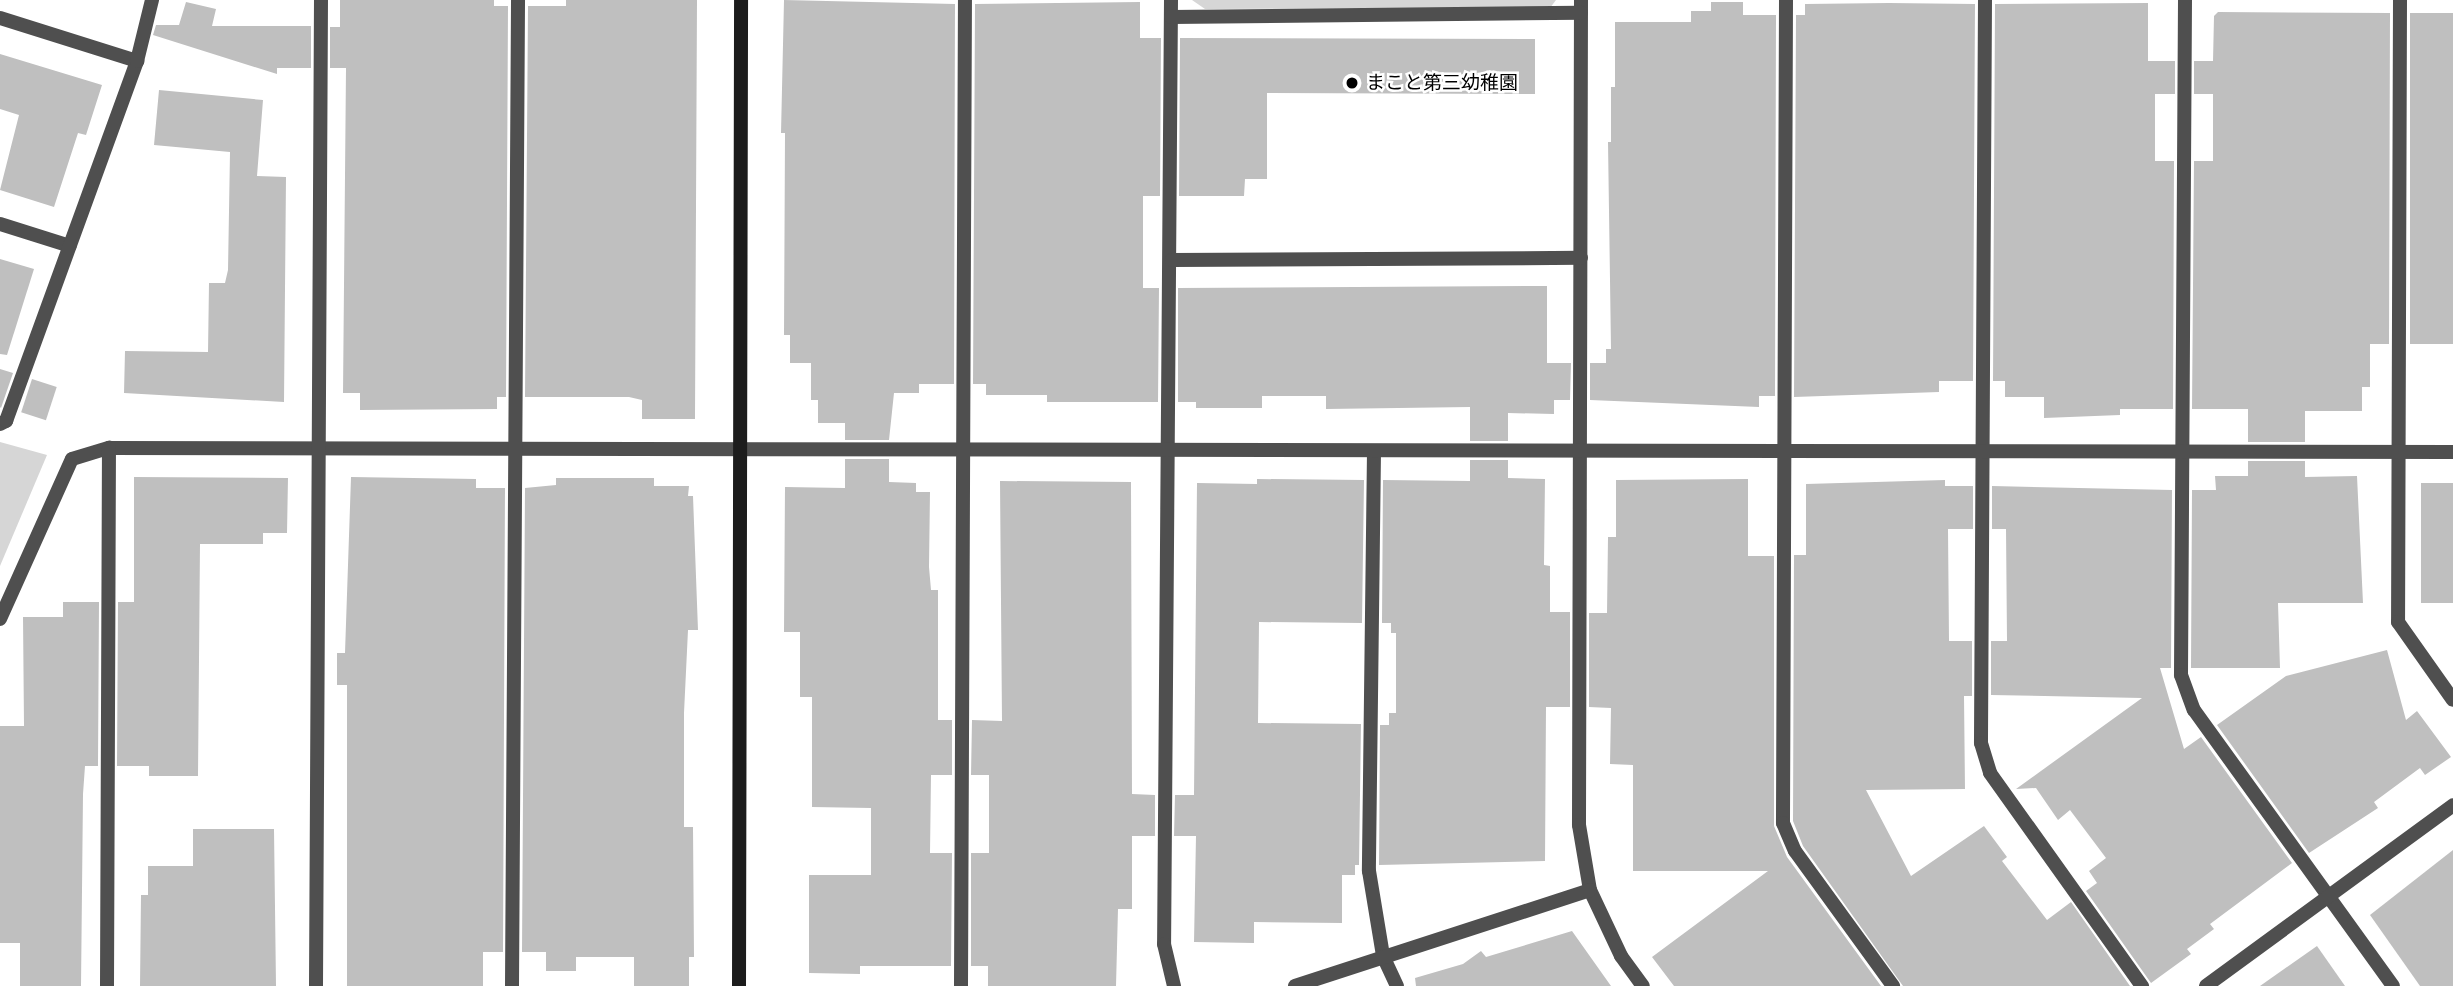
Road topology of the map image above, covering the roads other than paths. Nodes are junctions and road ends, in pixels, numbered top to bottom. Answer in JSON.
{"nodes":[{"id":1,"x":152,"y":0,"type":"edge"},
{"id":2,"x":321,"y":0,"type":"edge"},
{"id":3,"x":519,"y":0,"type":"edge"},
{"id":4,"x":741,"y":0,"type":"edge"},
{"id":5,"x":965,"y":0,"type":"edge"},
{"id":6,"x":1171,"y":0,"type":"edge"},
{"id":7,"x":1786,"y":0,"type":"edge"},
{"id":8,"x":1985,"y":0,"type":"edge"},
{"id":9,"x":2185,"y":0,"type":"edge"},
{"id":10,"x":2400,"y":0,"type":"edge"},
{"id":11,"x":1581,"y":6,"type":"edge"},
{"id":12,"x":1171,"y":17,"type":"junction"},
{"id":13,"x":0,"y":18,"type":"edge"},
{"id":14,"x":137,"y":61,"type":"junction"},
{"id":15,"x":0,"y":224,"type":"edge"},
{"id":16,"x":70,"y":246,"type":"junction"},
{"id":17,"x":1581,"y":258,"type":"junction"},
{"id":18,"x":1172,"y":260,"type":"junction"},
{"id":19,"x":0,"y":424,"type":"edge"},
{"id":20,"x":109,"y":448,"type":"junction"},
{"id":21,"x":318,"y":449,"type":"junction"},
{"id":22,"x":517,"y":449,"type":"junction"},
{"id":23,"x":740,"y":450,"type":"junction"},
{"id":24,"x":1782,"y":450,"type":"junction"},
{"id":25,"x":964,"y":451,"type":"junction"},
{"id":26,"x":1578,"y":451,"type":"junction"},
{"id":27,"x":1171,"y":452,"type":"junction"},
{"id":28,"x":1374,"y":452,"type":"junction"},
{"id":29,"x":1983,"y":452,"type":"junction"},
{"id":30,"x":2399,"y":452,"type":"junction"},
{"id":31,"x":2453,"y":452,"type":"edge"},
{"id":32,"x":2182,"y":454,"type":"junction"},
{"id":33,"x":0,"y":619,"type":"edge"},
{"id":34,"x":2453,"y":700,"type":"edge"},
{"id":35,"x":2453,"y":805,"type":"edge"},
{"id":36,"x":1590,"y":890,"type":"junction"},
{"id":37,"x":2329,"y":897,"type":"junction"},
{"id":38,"x":1383,"y":956,"type":"junction"},
{"id":39,"x":107,"y":986,"type":"edge"},
{"id":40,"x":316,"y":986,"type":"edge"},
{"id":41,"x":512,"y":986,"type":"edge"},
{"id":42,"x":738,"y":986,"type":"edge"},
{"id":43,"x":961,"y":986,"type":"edge"},
{"id":44,"x":1174,"y":986,"type":"edge"},
{"id":45,"x":1295,"y":986,"type":"edge"},
{"id":46,"x":1397,"y":986,"type":"edge"},
{"id":47,"x":1643,"y":986,"type":"edge"},
{"id":48,"x":1893,"y":986,"type":"edge"},
{"id":49,"x":2142,"y":986,"type":"edge"},
{"id":50,"x":2206,"y":986,"type":"edge"},
{"id":51,"x":2393,"y":986,"type":"edge"}],
"edges":[{"from":1,"to":14,"type":"street"},
{"from":2,"to":21,"type":"street"},
{"from":3,"to":22,"type":"street"},
{"from":4,"to":23,"type":"street"},
{"from":5,"to":25,"type":"street"},
{"from":6,"to":12,"type":"street"},
{"from":7,"to":24,"type":"street"},
{"from":8,"to":29,"type":"street"},
{"from":9,"to":32,"type":"street"},
{"from":10,"to":30,"type":"street"},
{"from":11,"to":12,"type":"street"},
{"from":11,"to":17,"type":"street"},
{"from":12,"to":18,"type":"street"},
{"from":13,"to":14,"type":"street"},
{"from":14,"to":16,"type":"street"},
{"from":15,"to":16,"type":"street"},
{"from":16,"to":19,"type":"street"},
{"from":17,"to":18,"type":"street"},
{"from":17,"to":26,"type":"street"},
{"from":18,"to":27,"type":"street"},
{"from":20,"to":21,"type":"street"},
{"from":20,"to":33,"type":"street"},
{"from":20,"to":39,"type":"street"},
{"from":21,"to":22,"type":"street"},
{"from":21,"to":40,"type":"street"},
{"from":22,"to":23,"type":"street"},
{"from":22,"to":41,"type":"street"},
{"from":23,"to":25,"type":"street"},
{"from":23,"to":42,"type":"street"},
{"from":24,"to":26,"type":"street"},
{"from":24,"to":29,"type":"street"},
{"from":24,"to":48,"type":"street"},
{"from":25,"to":27,"type":"street"},
{"from":25,"to":43,"type":"street"},
{"from":26,"to":28,"type":"street"},
{"from":26,"to":36,"type":"street"},
{"from":27,"to":28,"type":"street"},
{"from":27,"to":44,"type":"street"},
{"from":28,"to":38,"type":"street"},
{"from":29,"to":32,"type":"street"},
{"from":29,"to":49,"type":"street"},
{"from":30,"to":31,"type":"street"},
{"from":30,"to":32,"type":"street"},
{"from":30,"to":34,"type":"street"},
{"from":32,"to":37,"type":"street"},
{"from":35,"to":37,"type":"street"},
{"from":36,"to":38,"type":"street"},
{"from":36,"to":47,"type":"street"},
{"from":37,"to":50,"type":"street"},
{"from":37,"to":51,"type":"street"},
{"from":38,"to":45,"type":"street"},
{"from":38,"to":46,"type":"street"}]}
